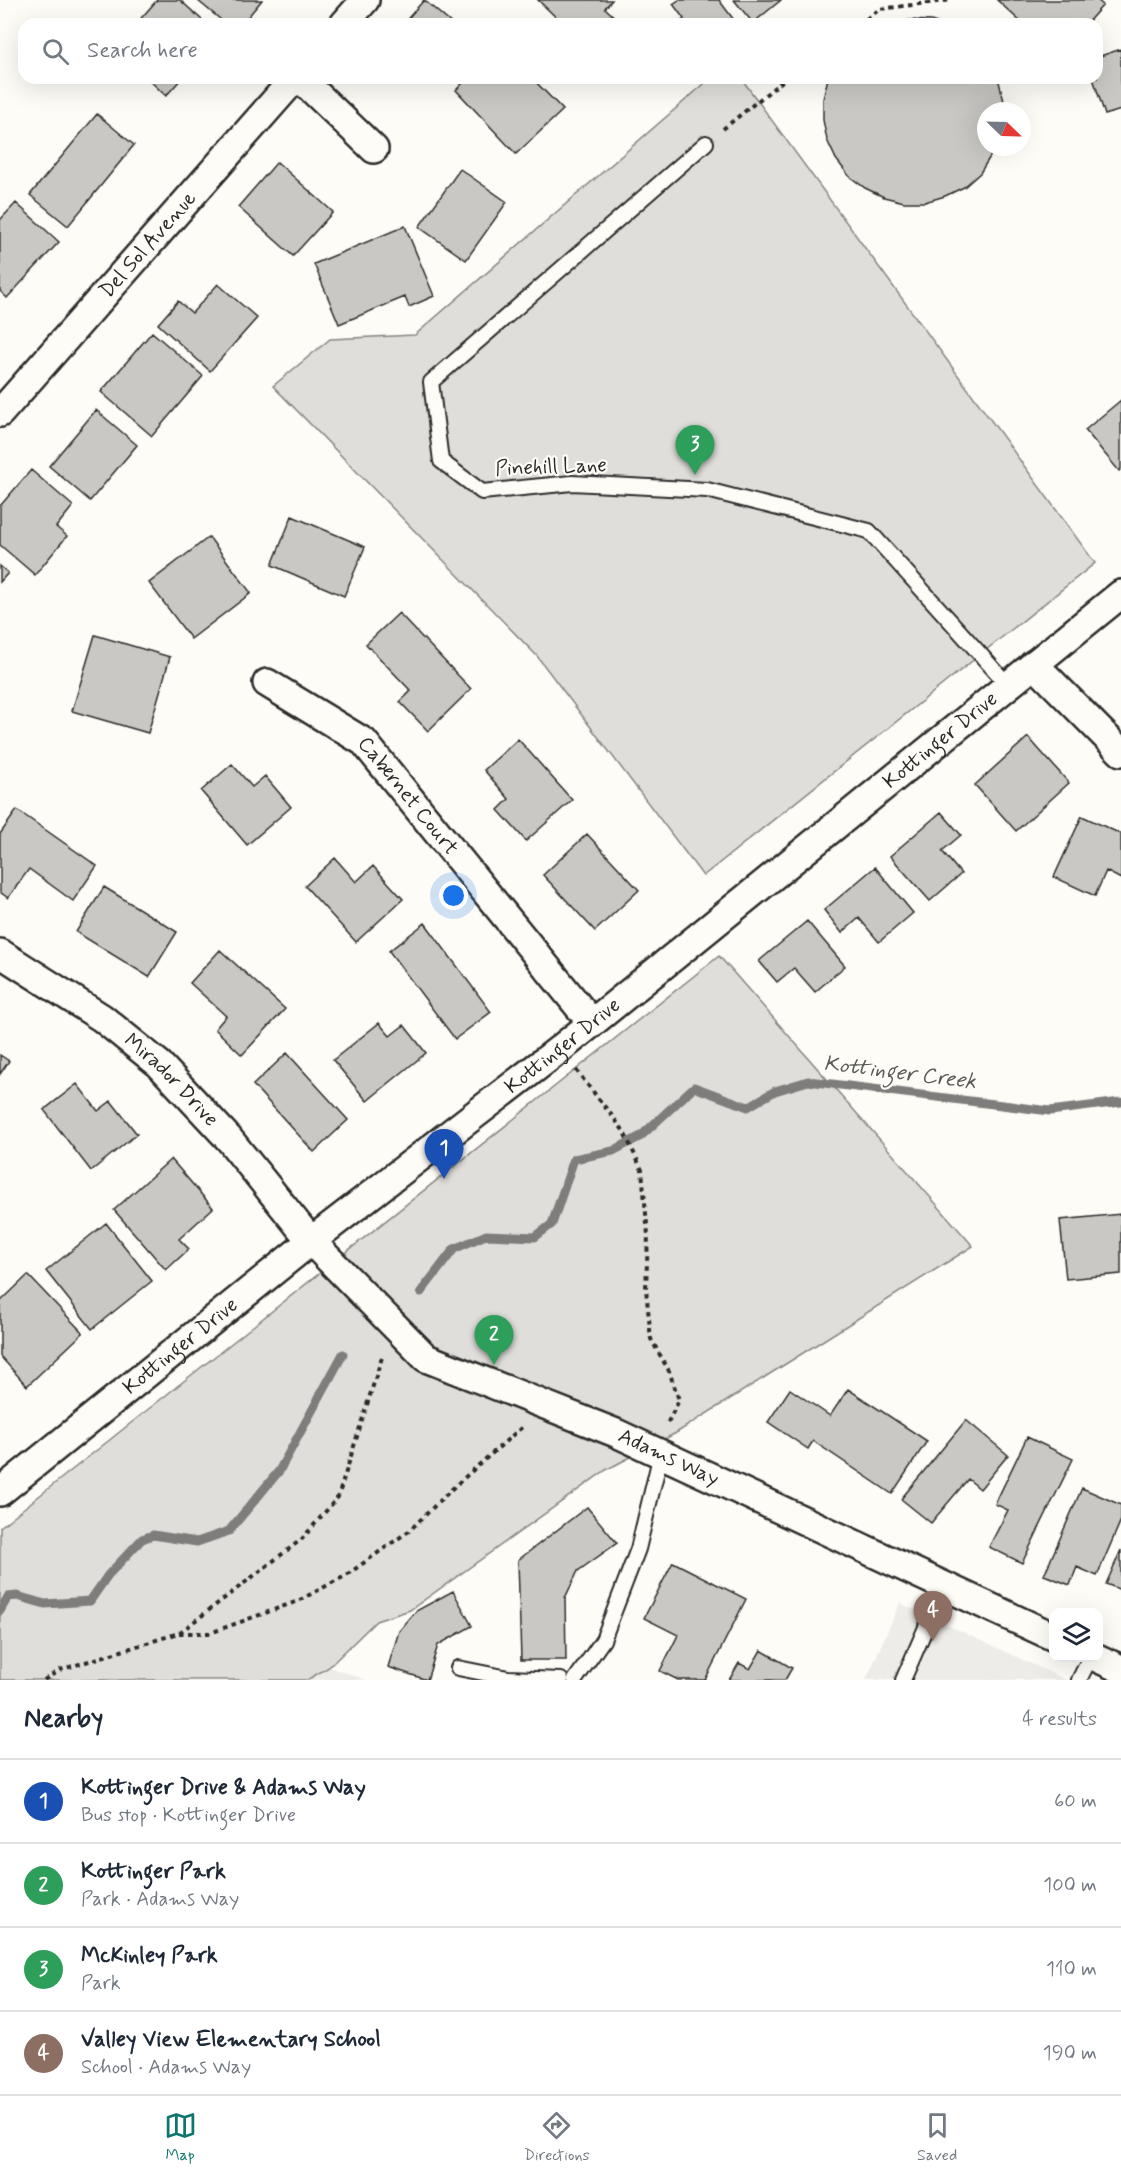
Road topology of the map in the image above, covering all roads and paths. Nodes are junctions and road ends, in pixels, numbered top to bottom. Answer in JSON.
{"nodes":[{"id":1,"x":365,"y":0,"type":"edge"},
{"id":2,"x":952,"y":0,"type":"edge"},
{"id":3,"x":349,"y":18,"type":"edge"},
{"id":4,"x":867,"y":18,"type":"edge"},
{"id":5,"x":292,"y":84,"type":"edge"},
{"id":6,"x":304,"y":84,"type":"edge"},
{"id":7,"x":779,"y":84,"type":"edge"},
{"id":8,"x":706,"y":143,"type":"joint"},
{"id":9,"x":374,"y":149,"type":"dead end"},
{"id":10,"x":0,"y":413,"type":"edge"},
{"id":11,"x":1121,"y":594,"type":"edge"},
{"id":12,"x":1034,"y":664,"type":"junction"},
{"id":13,"x":267,"y":683,"type":"dead end"},
{"id":14,"x":1008,"y":685,"type":"junction"},
{"id":15,"x":1121,"y":752,"type":"edge"},
{"id":16,"x":0,"y":953,"type":"edge"},
{"id":17,"x":592,"y":1023,"type":"junction"},
{"id":18,"x":560,"y":1048,"type":"junction"},
{"id":19,"x":311,"y":1241,"type":"junction"},
{"id":20,"x":393,"y":1325,"type":"junction"},
{"id":21,"x":548,"y":1406,"type":"junction"},
{"id":22,"x":652,"y":1450,"type":"junction"},
{"id":23,"x":4,"y":1479,"type":"edge"},
{"id":24,"x":944,"y":1586,"type":"junction"},
{"id":25,"x":179,"y":1633,"type":"junction"},
{"id":26,"x":1049,"y":1635,"type":"edge"},
{"id":27,"x":1103,"y":1661,"type":"edge"},
{"id":28,"x":1088,"y":1662,"type":"edge"},
{"id":29,"x":458,"y":1668,"type":"dead end"},
{"id":30,"x":1121,"y":1669,"type":"edge"},
{"id":31,"x":44,"y":1680,"type":"edge"},
{"id":32,"x":561,"y":1680,"type":"edge"},
{"id":33,"x":575,"y":1680,"type":"edge"},
{"id":34,"x":903,"y":1680,"type":"edge"},
{"id":35,"x":1079,"y":1680,"type":"edge"}],
"edges":[{"from":1,"to":3,"type":"street"},
{"from":2,"to":4,"type":"path"},
{"from":5,"to":10,"type":"street","name":"Del Sol Avenue"},
{"from":6,"to":9,"type":"street"},
{"from":7,"to":8,"type":"path"},
{"from":8,"to":14,"type":"lane","name":"Pinehill Lane"},
{"from":11,"to":12,"type":"street","name":"Kottinger Drive"},
{"from":12,"to":14,"type":"street","name":"Kottinger Drive"},
{"from":12,"to":15,"type":"street"},
{"from":13,"to":17,"type":"street","name":"Cabernet Court"},
{"from":14,"to":17,"type":"street","name":"Kottinger Drive"},
{"from":16,"to":19,"type":"street","name":"Mirador Drive"},
{"from":17,"to":18,"type":"street","name":"Kottinger Drive"},
{"from":18,"to":19,"type":"street","name":"Kottinger Drive"},
{"from":18,"to":22,"type":"path"},
{"from":19,"to":20,"type":"street","name":"Adams Way"},
{"from":19,"to":23,"type":"street","name":"Kottinger Drive"},
{"from":20,"to":21,"type":"street","name":"Adams Way"},
{"from":20,"to":25,"type":"path"},
{"from":21,"to":22,"type":"street","name":"Adams Way"},
{"from":21,"to":25,"type":"path"},
{"from":22,"to":24,"type":"street","name":"Adams Way"},
{"from":22,"to":33,"type":"lane"},
{"from":24,"to":26,"type":"street","name":"Adams Way"},
{"from":24,"to":34,"type":"lane"},
{"from":25,"to":31,"type":"path"},
{"from":27,"to":30,"type":"street"},
{"from":28,"to":35,"type":"lane"},
{"from":29,"to":32,"type":"lane"}]}
